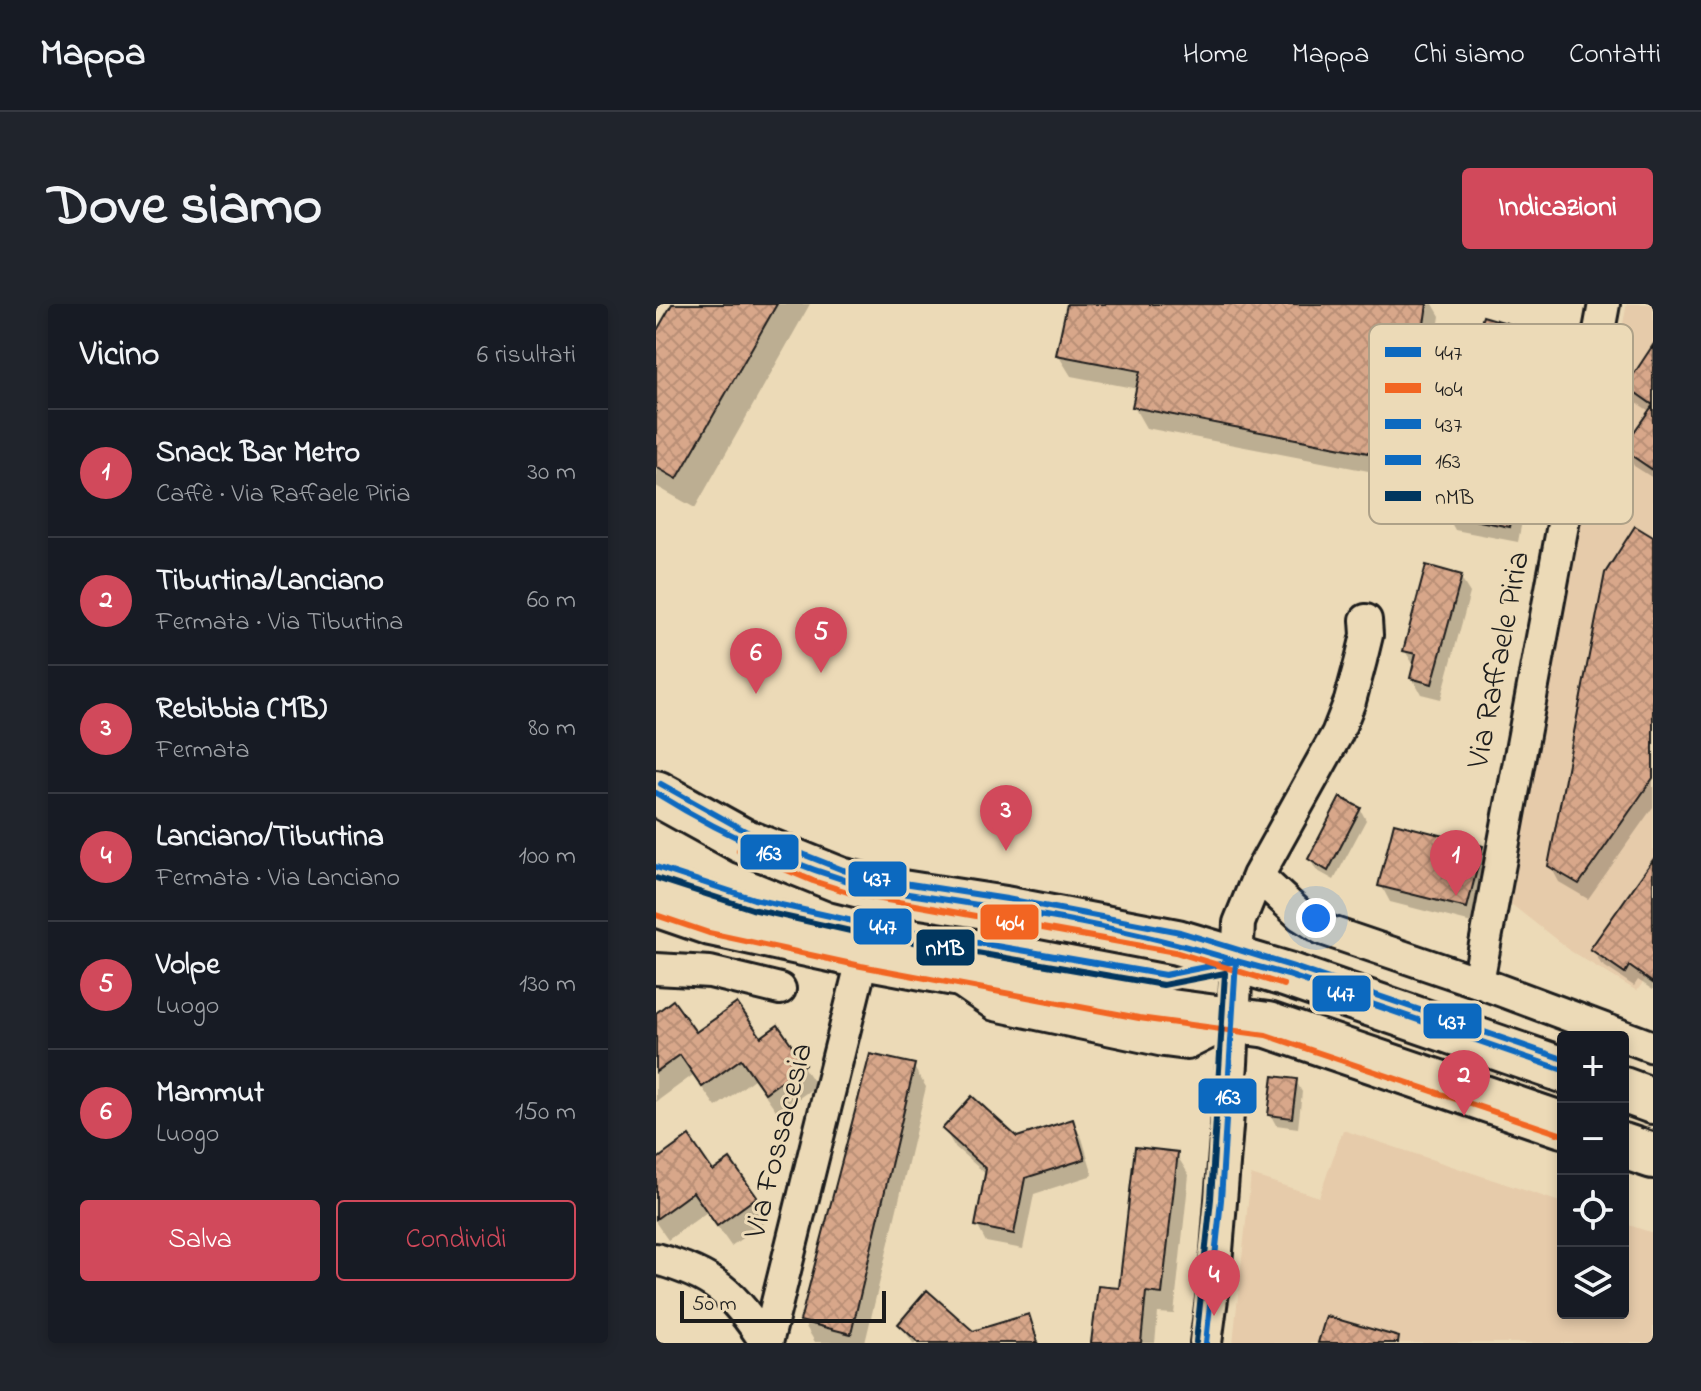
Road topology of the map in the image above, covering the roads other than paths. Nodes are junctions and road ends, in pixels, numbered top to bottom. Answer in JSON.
{"nodes":[{"id":1,"x":1604,"y":304,"type":"edge"},
{"id":2,"x":1600,"y":324,"type":"edge"},
{"id":3,"x":1563,"y":524,"type":"edge"},
{"id":4,"x":1366,"y":620,"type":"dead end"},
{"id":5,"x":656,"y":793,"type":"edge"},
{"id":6,"x":1258,"y":876,"type":"junction"},
{"id":7,"x":656,"y":904,"type":"edge"},
{"id":8,"x":863,"y":956,"type":"junction"},
{"id":9,"x":1236,"y":961,"type":"junction"},
{"id":10,"x":656,"y":969,"type":"edge"},
{"id":11,"x":1478,"y":982,"type":"junction"},
{"id":12,"x":780,"y":989,"type":"dead end"},
{"id":13,"x":1233,"y":1021,"type":"junction"},
{"id":14,"x":1653,"y":1047,"type":"edge"},
{"id":15,"x":1557,"y":1068,"type":"edge"},
{"id":16,"x":1629,"y":1092,"type":"edge"},
{"id":17,"x":1653,"y":1101,"type":"edge"},
{"id":18,"x":1557,"y":1123,"type":"edge"},
{"id":19,"x":1629,"y":1148,"type":"edge"},
{"id":20,"x":1653,"y":1156,"type":"edge"},
{"id":21,"x":656,"y":1259,"type":"edge"},
{"id":22,"x":767,"y":1343,"type":"edge"},
{"id":23,"x":1206,"y":1343,"type":"edge"}],
"edges":[{"from":1,"to":2,"type":"street","name":"Via Raffaele Piria"},
{"from":3,"to":11,"type":"street","name":"Via Raffaele Piria"},
{"from":4,"to":6,"type":"street"},
{"from":5,"to":9,"type":"main road"},
{"from":6,"to":9,"type":"street"},
{"from":6,"to":11,"type":"street"},
{"from":7,"to":8,"type":"main road"},
{"from":8,"to":13,"type":"main road"},
{"from":8,"to":22,"type":"street","name":"Via Fossacesia"},
{"from":9,"to":13,"type":"street"},
{"from":9,"to":15,"type":"main road"},
{"from":10,"to":12,"type":"street"},
{"from":11,"to":14,"type":"street"},
{"from":13,"to":18,"type":"main road"},
{"from":13,"to":23,"type":"street"},
{"from":16,"to":17,"type":"main road"},
{"from":19,"to":20,"type":"main road"},
{"from":21,"to":22,"type":"street"}]}
